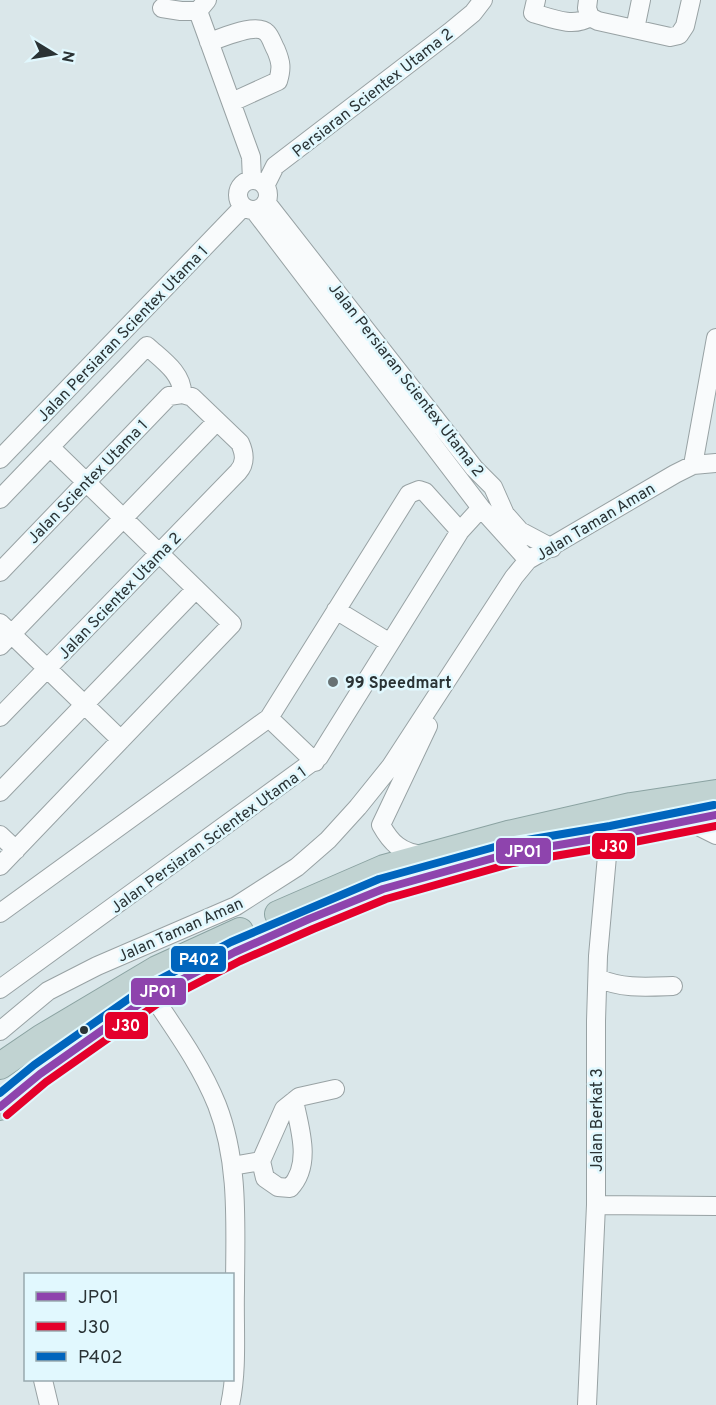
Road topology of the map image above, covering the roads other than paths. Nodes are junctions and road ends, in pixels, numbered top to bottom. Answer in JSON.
{"nodes":[{"id":1,"x":483,"y":0,"type":"edge"},
{"id":2,"x":536,"y":0,"type":"edge"},
{"id":3,"x":641,"y":0,"type":"edge"},
{"id":4,"x":691,"y":0,"type":"edge"},
{"id":5,"x":202,"y":5,"type":"edge"},
{"id":6,"x":162,"y":8,"type":"dead end"},
{"id":7,"x":588,"y":8,"type":"edge"},
{"id":8,"x":635,"y":29,"type":"junction"},
{"id":9,"x":209,"y":42,"type":"junction"},
{"id":10,"x":231,"y":102,"type":"junction"},
{"id":11,"x":256,"y":197,"type":"junction"},
{"id":12,"x":716,"y":338,"type":"edge"},
{"id":13,"x":180,"y":394,"type":"junction"},
{"id":14,"x":217,"y":421,"type":"junction"},
{"id":15,"x":50,"y":447,"type":"junction"},
{"id":16,"x":0,"y":459,"type":"edge"},
{"id":17,"x":716,"y":463,"type":"edge"},
{"id":18,"x":693,"y":465,"type":"junction"},
{"id":19,"x":474,"y":468,"type":"junction"},
{"id":20,"x":86,"y":483,"type":"junction"},
{"id":21,"x":0,"y":499,"type":"edge"},
{"id":22,"x":481,"y":508,"type":"junction"},
{"id":23,"x":123,"y":518,"type":"junction"},
{"id":24,"x":460,"y":531,"type":"junction"},
{"id":25,"x":552,"y":548,"type":"junction"},
{"id":26,"x":159,"y":553,"type":"junction"},
{"id":27,"x":528,"y":560,"type":"junction"},
{"id":28,"x":0,"y":572,"type":"edge"},
{"id":29,"x":196,"y":589,"type":"junction"},
{"id":30,"x":336,"y":610,"type":"junction"},
{"id":31,"x":4,"y":635,"type":"edge"},
{"id":32,"x":390,"y":643,"type":"junction"},
{"id":33,"x":455,"y":668,"type":"junction"},
{"id":34,"x":46,"y":669,"type":"junction"},
{"id":35,"x":84,"y":705,"type":"junction"},
{"id":36,"x":0,"y":717,"type":"edge"},
{"id":37,"x":269,"y":718,"type":"junction"},
{"id":38,"x":121,"y":740,"type":"junction"},
{"id":39,"x":315,"y":762,"type":"junction"},
{"id":40,"x":0,"y":792,"type":"edge"},
{"id":41,"x":716,"y":793,"type":"edge"},
{"id":42,"x":716,"y":815,"type":"edge"},
{"id":43,"x":686,"y":820,"type":"junction"},
{"id":44,"x":0,"y":834,"type":"edge"},
{"id":45,"x":716,"y":835,"type":"edge"},
{"id":46,"x":612,"y":836,"type":"junction"},
{"id":47,"x":16,"y":850,"type":"junction"},
{"id":48,"x":430,"y":856,"type":"junction"},
{"id":49,"x":0,"y":866,"type":"edge"},
{"id":50,"x":0,"y":913,"type":"edge"},
{"id":51,"x":598,"y":978,"type":"junction"},
{"id":52,"x":673,"y":986,"type":"dead end"},
{"id":53,"x":0,"y":988,"type":"edge"},
{"id":54,"x":152,"y":995,"type":"junction"},
{"id":55,"x":0,"y":1031,"type":"edge"},
{"id":56,"x":0,"y":1066,"type":"edge"},
{"id":57,"x":335,"y":1089,"type":"dead end"},
{"id":58,"x":294,"y":1101,"type":"junction"},
{"id":59,"x":0,"y":1107,"type":"edge"},
{"id":60,"x":261,"y":1161,"type":"junction"},
{"id":61,"x":232,"y":1166,"type":"junction"},
{"id":62,"x":596,"y":1205,"type":"junction"},
{"id":63,"x":716,"y":1206,"type":"edge"},
{"id":64,"x":234,"y":1374,"type":"edge"},
{"id":65,"x":43,"y":1381,"type":"edge"},
{"id":66,"x":233,"y":1381,"type":"edge"},
{"id":67,"x":49,"y":1405,"type":"edge"},
{"id":68,"x":230,"y":1405,"type":"edge"},
{"id":69,"x":588,"y":1405,"type":"edge"}],
"edges":[{"from":1,"to":11,"type":"street","name":"Persiaran Scientex Utama 2"},
{"from":2,"to":7,"type":"street"},
{"from":3,"to":8,"type":"street"},
{"from":4,"to":8,"type":"street"},
{"from":5,"to":6,"type":"street"},
{"from":5,"to":9,"type":"street"},
{"from":7,"to":8,"type":"street"},
{"from":9,"to":10,"type":"street"},
{"from":9,"to":10,"type":"street"},
{"from":10,"to":11,"type":"street"},
{"from":11,"to":16,"type":"street","name":"Jalan Persiaran Scientex Utama 1"},
{"from":11,"to":19,"type":"street","name":"Jalan Persiaran Scientex Utama 2"},
{"from":11,"to":22,"type":"street","name":"Jalan Persiaran Scientex Utama 2"},
{"from":12,"to":18,"type":"street"},
{"from":13,"to":14,"type":"street"},
{"from":13,"to":15,"type":"street"},
{"from":13,"to":20,"type":"street","name":"Jalan Scientex Utama 1"},
{"from":14,"to":23,"type":"street"},
{"from":14,"to":26,"type":"street","name":"Jalan Scientex Utama 2"},
{"from":15,"to":20,"type":"street"},
{"from":15,"to":21,"type":"street"},
{"from":17,"to":18,"type":"street","name":"Jalan Taman Aman"},
{"from":18,"to":25,"type":"street","name":"Jalan Taman Aman"},
{"from":19,"to":22,"type":"street"},
{"from":19,"to":25,"type":"street","name":"Jalan Persiaran Scientex Utama 2"},
{"from":20,"to":23,"type":"street"},
{"from":20,"to":28,"type":"street","name":"Jalan Scientex Utama 1"},
{"from":22,"to":24,"type":"street","name":"Jalan Persiaran Scientex Utama 1"},
{"from":22,"to":27,"type":"street","name":"Jalan Persiaran Scientex Utama 2"},
{"from":23,"to":26,"type":"street"},
{"from":23,"to":31,"type":"street"},
{"from":24,"to":30,"type":"street"},
{"from":24,"to":32,"type":"street","name":"Jalan Persiaran Scientex Utama 1"},
{"from":25,"to":27,"type":"street","name":"Jalan Taman Aman"},
{"from":26,"to":29,"type":"street"},
{"from":26,"to":34,"type":"street","name":"Jalan Scientex Utama 2"},
{"from":27,"to":33,"type":"street","name":"Jalan Taman Aman"},
{"from":29,"to":35,"type":"street"},
{"from":29,"to":38,"type":"street"},
{"from":30,"to":32,"type":"street"},
{"from":30,"to":37,"type":"street"},
{"from":31,"to":34,"type":"street"},
{"from":32,"to":39,"type":"street","name":"Jalan Persiaran Scientex Utama 1"},
{"from":33,"to":48,"type":"street","name":"Jalan Taman Aman"},
{"from":33,"to":55,"type":"street","name":"Jalan Taman Aman"},
{"from":34,"to":35,"type":"street"},
{"from":34,"to":36,"type":"street","name":"Jalan Scientex Utama 2"},
{"from":35,"to":38,"type":"street"},
{"from":35,"to":40,"type":"street"},
{"from":37,"to":39,"type":"street"},
{"from":37,"to":50,"type":"street"},
{"from":38,"to":47,"type":"street"},
{"from":39,"to":53,"type":"street","name":"Jalan Persiaran Scientex Utama 1"},
{"from":41,"to":48,"type":"highway"},
{"from":42,"to":43,"type":"highway"},
{"from":43,"to":45,"type":"street"},
{"from":43,"to":46,"type":"highway"},
{"from":44,"to":47,"type":"street"},
{"from":46,"to":51,"type":"street","name":"Jalan Berkat 3"},
{"from":46,"to":54,"type":"highway"},
{"from":47,"to":49,"type":"street"},
{"from":48,"to":56,"type":"highway"},
{"from":51,"to":52,"type":"street"},
{"from":51,"to":62,"type":"street","name":"Jalan Berkat 3"},
{"from":54,"to":59,"type":"highway"},
{"from":54,"to":61,"type":"street"},
{"from":57,"to":58,"type":"street"},
{"from":58,"to":60,"type":"street"},
{"from":58,"to":60,"type":"street"},
{"from":60,"to":61,"type":"street"},
{"from":61,"to":64,"type":"street"},
{"from":62,"to":63,"type":"street"},
{"from":62,"to":69,"type":"street","name":"Jalan Berkat 3"},
{"from":65,"to":67,"type":"street"},
{"from":66,"to":68,"type":"street"}]}
